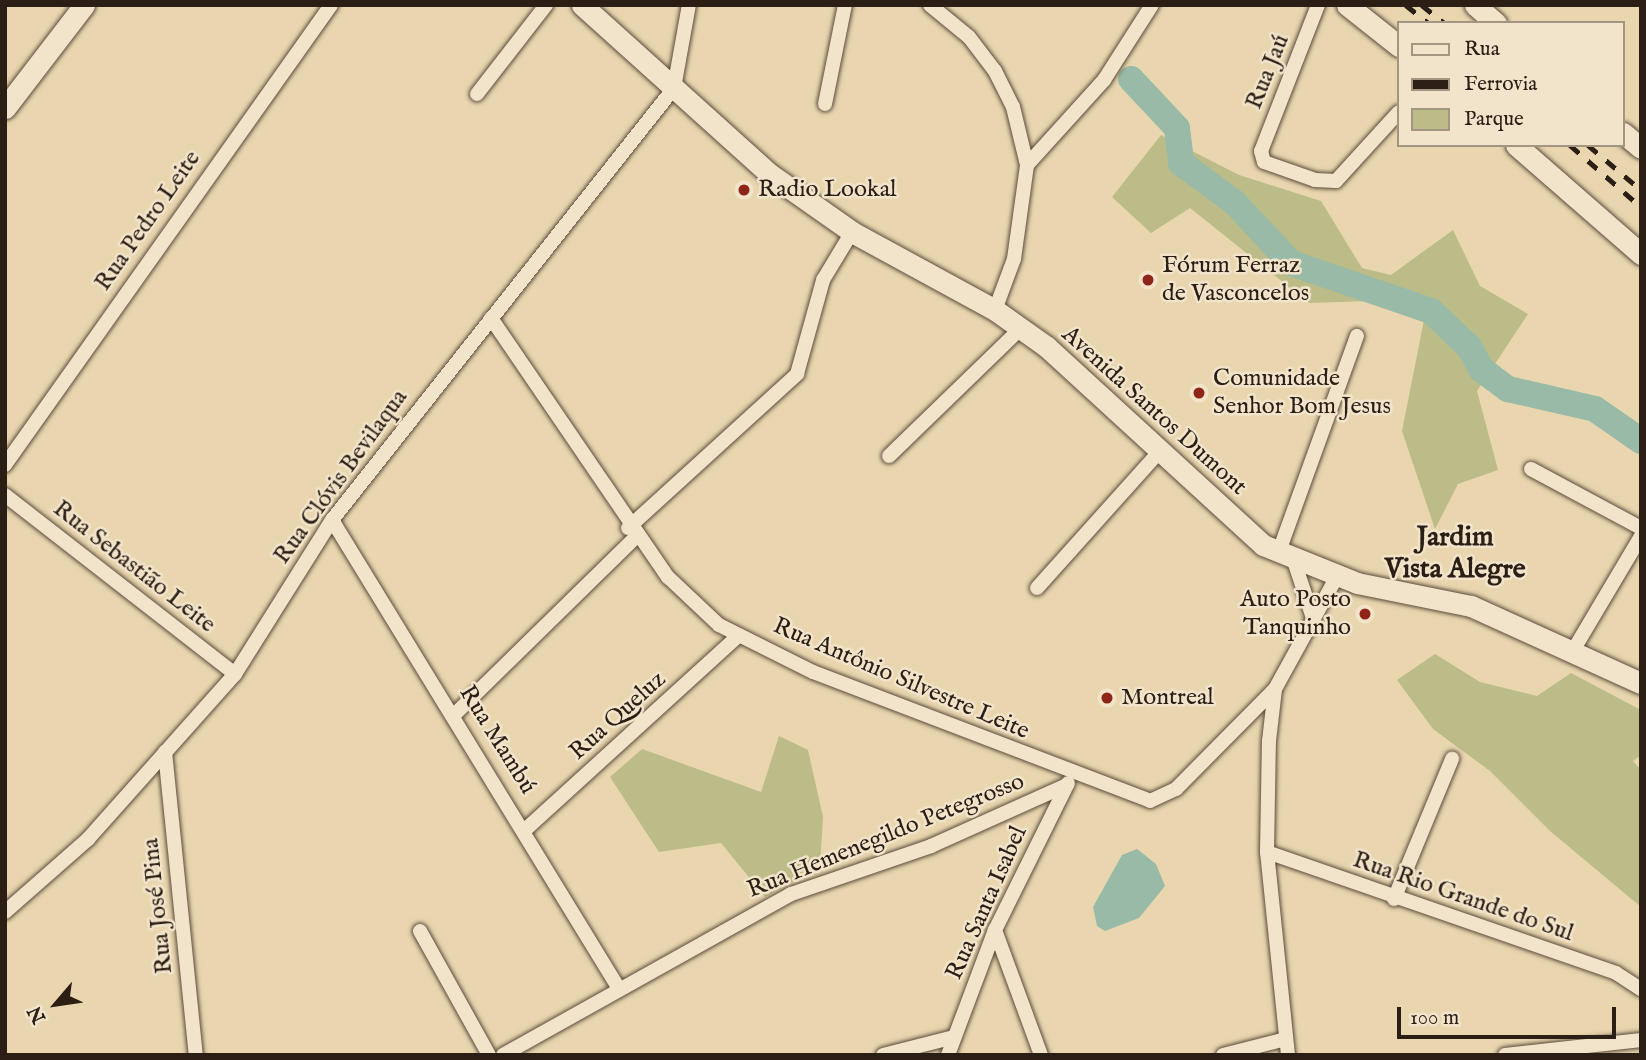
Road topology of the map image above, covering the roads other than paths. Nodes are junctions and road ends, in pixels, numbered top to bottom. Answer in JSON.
{"nodes":[{"id":1,"x":84,"y":5,"type":"edge"},
{"id":2,"x":331,"y":5,"type":"edge"},
{"id":3,"x":546,"y":5,"type":"edge"},
{"id":4,"x":582,"y":5,"type":"edge"},
{"id":5,"x":689,"y":5,"type":"edge"},
{"id":6,"x":845,"y":5,"type":"edge"},
{"id":7,"x":929,"y":5,"type":"edge"},
{"id":8,"x":1152,"y":5,"type":"edge"},
{"id":9,"x":1318,"y":5,"type":"edge"},
{"id":10,"x":1347,"y":5,"type":"edge"},
{"id":11,"x":1475,"y":5,"type":"edge"},
{"id":12,"x":1494,"y":21,"type":"edge"},
{"id":13,"x":1398,"y":45,"type":"edge"},
{"id":14,"x":674,"y":88,"type":"junction"},
{"id":15,"x":477,"y":94,"type":"dead end"},
{"id":16,"x":825,"y":104,"type":"dead end"},
{"id":17,"x":5,"y":108,"type":"edge"},
{"id":18,"x":1398,"y":113,"type":"edge"},
{"id":19,"x":1625,"y":135,"type":"edge"},
{"id":20,"x":1518,"y":147,"type":"edge"},
{"id":21,"x":1641,"y":148,"type":"edge"},
{"id":22,"x":1027,"y":164,"type":"junction"},
{"id":23,"x":852,"y":232,"type":"junction"},
{"id":24,"x":1641,"y":254,"type":"edge"},
{"id":25,"x":995,"y":310,"type":"junction"},
{"id":26,"x":491,"y":318,"type":"junction"},
{"id":27,"x":1020,"y":329,"type":"junction"},
{"id":28,"x":1357,"y":336,"type":"dead end"},
{"id":29,"x":1161,"y":450,"type":"junction"},
{"id":30,"x":889,"y":456,"type":"dead end"},
{"id":31,"x":5,"y":465,"type":"edge"},
{"id":32,"x":1531,"y":469,"type":"dead end"},
{"id":33,"x":5,"y":495,"type":"edge"},
{"id":34,"x":332,"y":520,"type":"junction"},
{"id":35,"x":1641,"y":528,"type":"edge"},
{"id":36,"x":632,"y":533,"type":"junction"},
{"id":37,"x":1641,"y":536,"type":"edge"},
{"id":38,"x":1286,"y":557,"type":"junction"},
{"id":39,"x":1337,"y":576,"type":"junction"},
{"id":40,"x":1037,"y":589,"type":"dead end"},
{"id":41,"x":1314,"y":621,"type":"junction"},
{"id":42,"x":739,"y":635,"type":"junction"},
{"id":43,"x":1574,"y":649,"type":"junction"},
{"id":44,"x":235,"y":674,"type":"junction"},
{"id":45,"x":1641,"y":683,"type":"edge"},
{"id":46,"x":1275,"y":689,"type":"junction"},
{"id":47,"x":455,"y":714,"type":"junction"},
{"id":48,"x":165,"y":752,"type":"junction"},
{"id":49,"x":1452,"y":759,"type":"dead end"},
{"id":50,"x":1070,"y":779,"type":"junction"},
{"id":51,"x":526,"y":829,"type":"junction"},
{"id":52,"x":1267,"y":852,"type":"junction"},
{"id":53,"x":1394,"y":899,"type":"junction"},
{"id":54,"x":5,"y":912,"type":"edge"},
{"id":55,"x":995,"y":930,"type":"junction"},
{"id":56,"x":420,"y":931,"type":"dead end"},
{"id":57,"x":618,"y":987,"type":"junction"},
{"id":58,"x":1641,"y":989,"type":"edge"},
{"id":59,"x":954,"y":1037,"type":"junction"},
{"id":60,"x":1286,"y":1039,"type":"junction"},
{"id":61,"x":1641,"y":1040,"type":"edge"},
{"id":62,"x":196,"y":1055,"type":"edge"},
{"id":63,"x":489,"y":1055,"type":"edge"},
{"id":64,"x":503,"y":1055,"type":"edge"},
{"id":65,"x":883,"y":1055,"type":"edge"},
{"id":66,"x":948,"y":1055,"type":"edge"},
{"id":67,"x":1041,"y":1055,"type":"edge"},
{"id":68,"x":1223,"y":1055,"type":"edge"},
{"id":69,"x":1288,"y":1055,"type":"edge"},
{"id":70,"x":1505,"y":1055,"type":"edge"}],
"edges":[{"from":1,"to":17,"type":"main road"},
{"from":2,"to":31,"type":"street","name":"Rua Pedro Leite"},
{"from":3,"to":15,"type":"street"},
{"from":4,"to":14,"type":"main road","name":"Avenida Santos Dumont"},
{"from":5,"to":14,"type":"street"},
{"from":6,"to":16,"type":"street"},
{"from":7,"to":22,"type":"street"},
{"from":8,"to":22,"type":"street"},
{"from":9,"to":18,"type":"street","name":"Rua Jaú"},
{"from":10,"to":13,"type":"main road"},
{"from":11,"to":12,"type":"main road"},
{"from":14,"to":23,"type":"main road","name":"Avenida Santos Dumont"},
{"from":14,"to":26,"type":"street","name":"Rua Clóvis Bevilaqua"},
{"from":19,"to":21,"type":"main road"},
{"from":20,"to":24,"type":"main road"},
{"from":22,"to":25,"type":"street"},
{"from":23,"to":25,"type":"main road","name":"Avenida Santos Dumont"},
{"from":23,"to":36,"type":"street"},
{"from":25,"to":27,"type":"main road","name":"Avenida Santos Dumont"},
{"from":26,"to":34,"type":"street","name":"Rua Clóvis Bevilaqua"},
{"from":26,"to":36,"type":"street","name":"Rua Antônio Silvestre Leite"},
{"from":27,"to":29,"type":"main road","name":"Avenida Santos Dumont"},
{"from":27,"to":30,"type":"street"},
{"from":28,"to":38,"type":"street"},
{"from":29,"to":38,"type":"main road","name":"Avenida Santos Dumont"},
{"from":29,"to":40,"type":"street"},
{"from":32,"to":35,"type":"street"},
{"from":33,"to":44,"type":"street","name":"Rua Sebastião Leite"},
{"from":34,"to":44,"type":"street","name":"Rua Clóvis Bevilaqua"},
{"from":34,"to":47,"type":"street","name":"Rua Mambú"},
{"from":36,"to":42,"type":"street","name":"Rua Antônio Silvestre Leite"},
{"from":36,"to":47,"type":"street"},
{"from":37,"to":43,"type":"street"},
{"from":38,"to":39,"type":"main road","name":"Avenida Santos Dumont"},
{"from":38,"to":41,"type":"street"},
{"from":39,"to":41,"type":"street"},
{"from":39,"to":43,"type":"main road","name":"Avenida Santos Dumont"},
{"from":41,"to":46,"type":"street"},
{"from":42,"to":50,"type":"street","name":"Rua Antônio Silvestre Leite"},
{"from":42,"to":51,"type":"street","name":"Rua Queluz"},
{"from":43,"to":45,"type":"main road","name":"Avenida Santos Dumont"},
{"from":44,"to":48,"type":"street","name":"Rua Clóvis Bevilaqua"},
{"from":46,"to":50,"type":"street","name":"Rua Antônio Silvestre Leite"},
{"from":46,"to":52,"type":"street"},
{"from":47,"to":51,"type":"street","name":"Rua Mambú"},
{"from":48,"to":54,"type":"street","name":"Rua Clóvis Bevilaqua"},
{"from":48,"to":62,"type":"street","name":"Rua José Pina"},
{"from":49,"to":53,"type":"street"},
{"from":50,"to":55,"type":"street","name":"Rua Santa Isabel"},
{"from":50,"to":57,"type":"street","name":"Rua Hemenegildo Petegrosso"},
{"from":51,"to":57,"type":"street","name":"Rua Mambú"},
{"from":52,"to":53,"type":"street","name":"Rua Rio Grande do Sul"},
{"from":52,"to":60,"type":"street"},
{"from":53,"to":58,"type":"street","name":"Rua Rio Grande do Sul"},
{"from":55,"to":59,"type":"street","name":"Rua Santa Isabel"},
{"from":55,"to":67,"type":"street"},
{"from":56,"to":63,"type":"street"},
{"from":57,"to":64,"type":"street","name":"Rua Hemenegildo Petegrosso"},
{"from":59,"to":65,"type":"street"},
{"from":59,"to":66,"type":"street","name":"Rua Santa Isabel"},
{"from":60,"to":68,"type":"street"},
{"from":60,"to":69,"type":"street"},
{"from":61,"to":70,"type":"street"}]}
